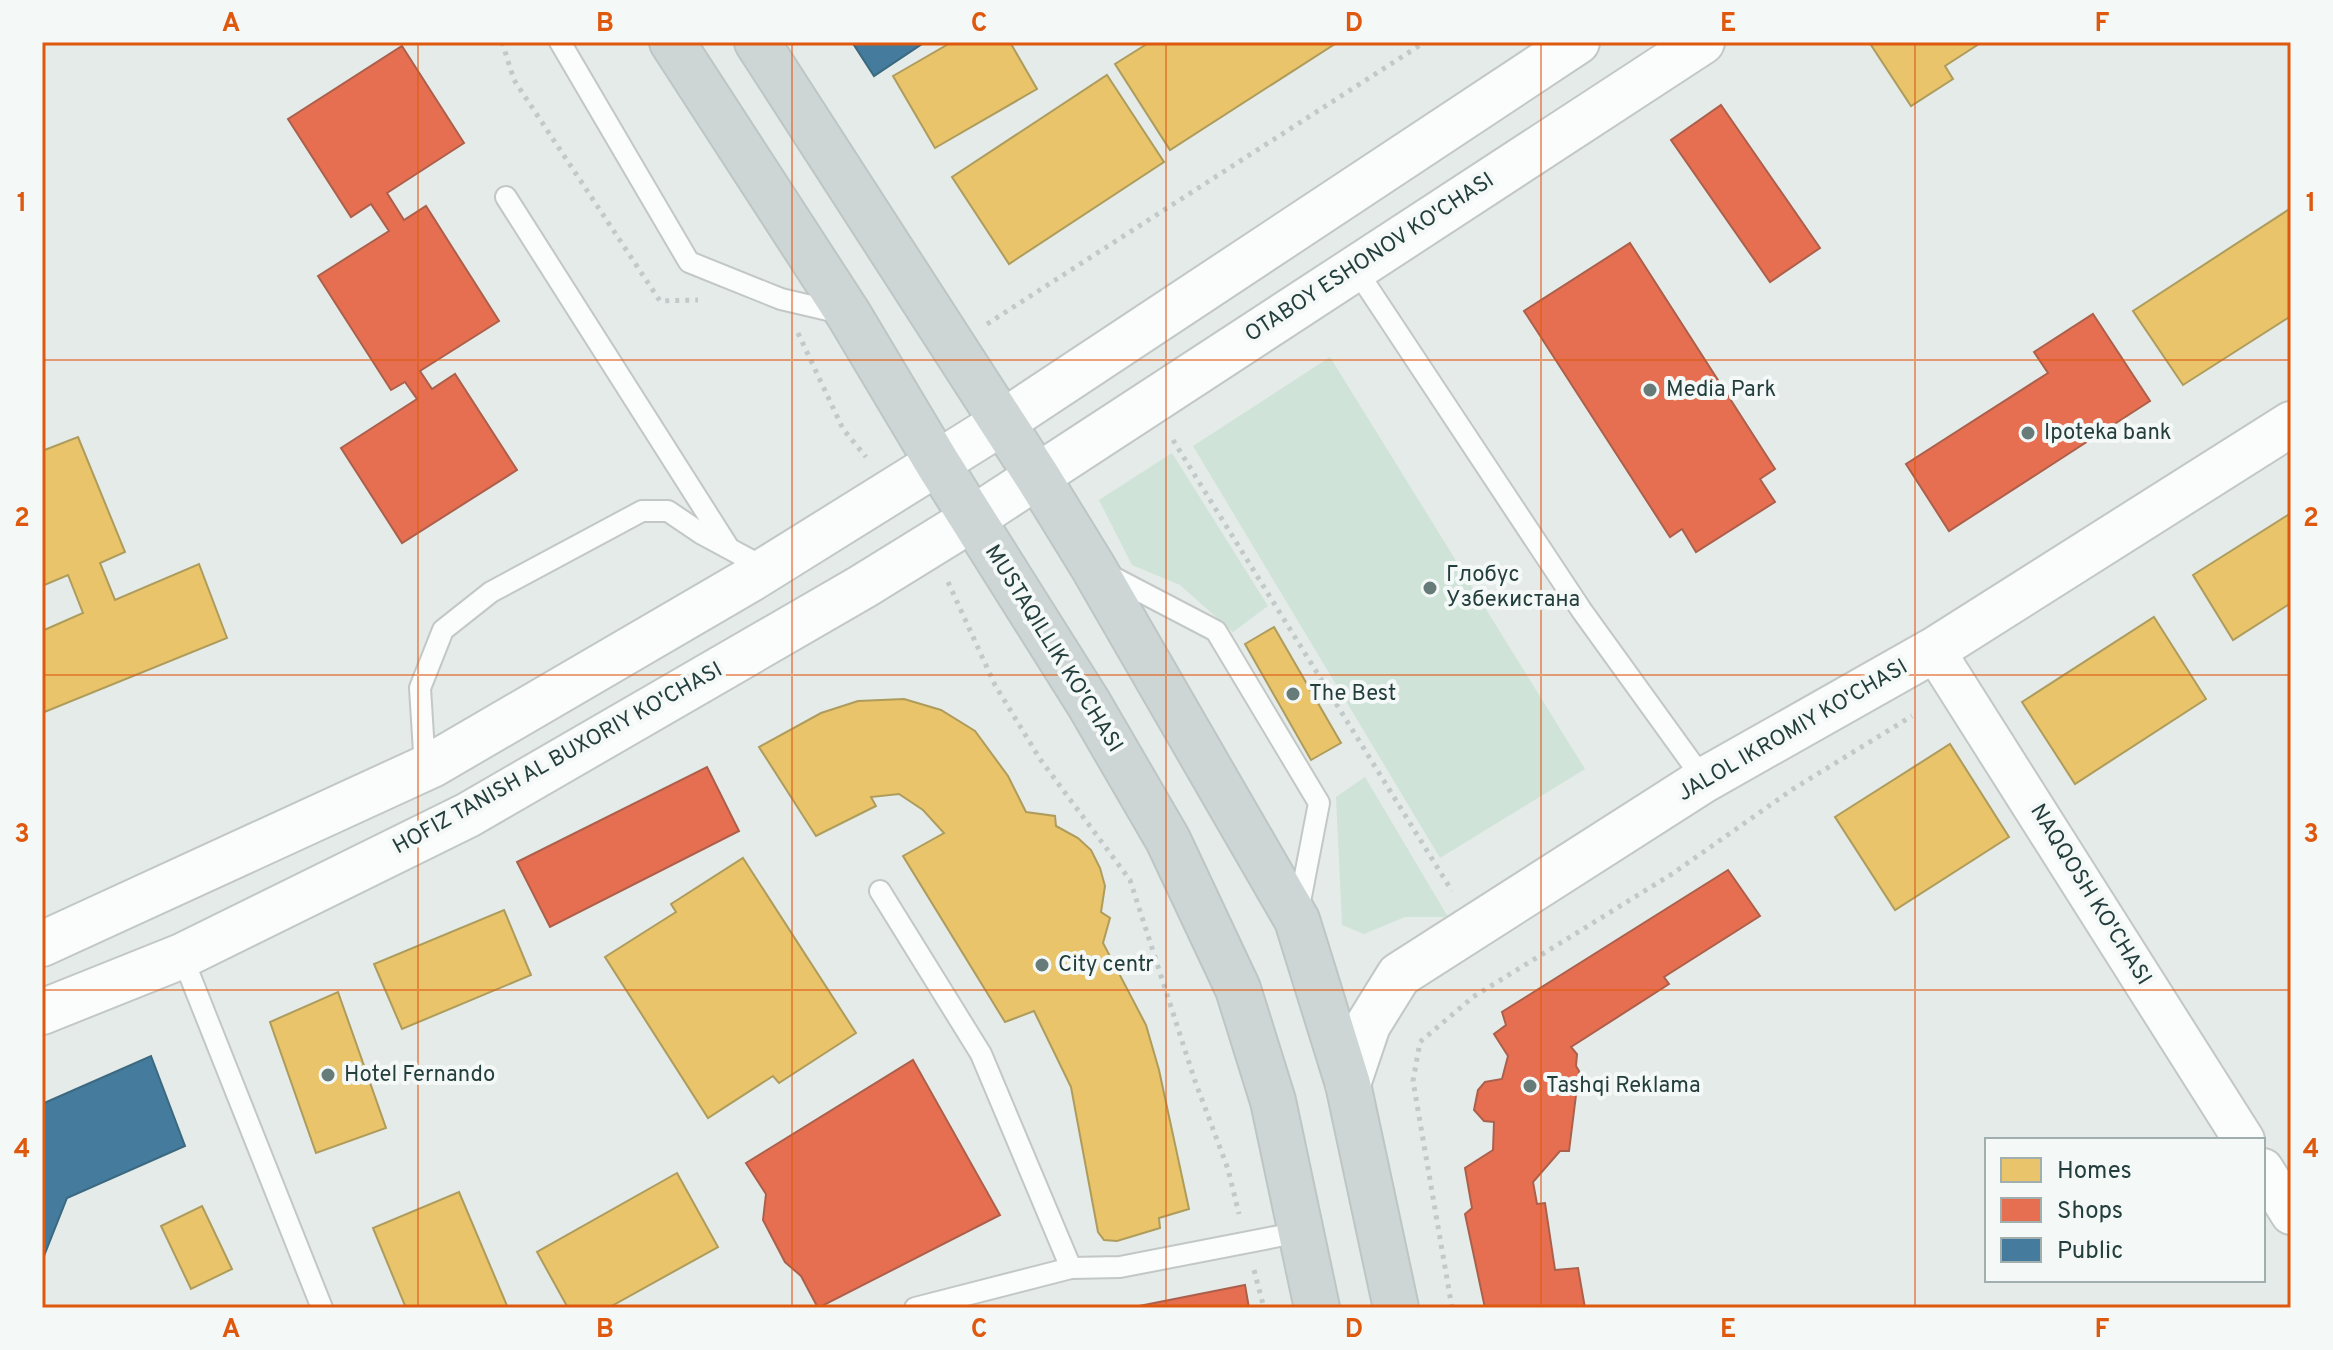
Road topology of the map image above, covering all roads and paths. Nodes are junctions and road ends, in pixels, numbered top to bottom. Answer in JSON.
{"nodes":[{"id":1,"x":502,"y":42,"type":"edge"},
{"id":2,"x":560,"y":42,"type":"edge"},
{"id":3,"x":672,"y":42,"type":"edge"},
{"id":4,"x":757,"y":42,"type":"edge"},
{"id":5,"x":1425,"y":42,"type":"edge"},
{"id":6,"x":1577,"y":42,"type":"edge"},
{"id":7,"x":1702,"y":42,"type":"edge"},
{"id":8,"x":506,"y":197,"type":"dead end"},
{"id":9,"x":1355,"y":268,"type":"junction"},
{"id":10,"x":781,"y":299,"type":"junction"},
{"id":11,"x":706,"y":300,"type":"dead end"},
{"id":12,"x":849,"y":315,"type":"junction"},
{"id":13,"x":980,"y":329,"type":"dead end"},
{"id":14,"x":1150,"y":402,"type":"junction"},
{"id":15,"x":1003,"y":422,"type":"junction"},
{"id":16,"x":2291,"y":424,"type":"edge"},
{"id":17,"x":938,"y":464,"type":"junction"},
{"id":18,"x":1037,"y":476,"type":"junction"},
{"id":19,"x":894,"y":491,"type":"junction"},
{"id":20,"x":972,"y":519,"type":"junction"},
{"id":21,"x":928,"y":547,"type":"junction"},
{"id":22,"x":729,"y":548,"type":"junction"},
{"id":23,"x":1093,"y":567,"type":"junction"},
{"id":24,"x":767,"y":569,"type":"junction"},
{"id":25,"x":1934,"y":650,"type":"junction"},
{"id":26,"x":1959,"y":688,"type":"junction"},
{"id":27,"x":425,"y":768,"type":"junction"},
{"id":28,"x":1704,"y":780,"type":"junction"},
{"id":29,"x":880,"y":891,"type":"dead end"},
{"id":30,"x":1297,"y":920,"type":"junction"},
{"id":31,"x":1474,"y":927,"type":"junction"},
{"id":32,"x":42,"y":944,"type":"edge"},
{"id":33,"x":182,"y":956,"type":"junction"},
{"id":34,"x":1504,"y":978,"type":"junction"},
{"id":35,"x":42,"y":1012,"type":"edge"},
{"id":36,"x":1348,"y":1084,"type":"junction"},
{"id":37,"x":2243,"y":1138,"type":"edge"},
{"id":38,"x":2265,"y":1172,"type":"edge"},
{"id":39,"x":2291,"y":1214,"type":"edge"},
{"id":40,"x":1240,"y":1215,"type":"dead end"},
{"id":41,"x":1300,"y":1232,"type":"junction"},
{"id":42,"x":1252,"y":1262,"type":"dead end"},
{"id":43,"x":1071,"y":1268,"type":"junction"},
{"id":44,"x":322,"y":1308,"type":"edge"},
{"id":45,"x":915,"y":1308,"type":"edge"},
{"id":46,"x":1264,"y":1308,"type":"edge"},
{"id":47,"x":1317,"y":1308,"type":"edge"},
{"id":48,"x":1396,"y":1308,"type":"edge"},
{"id":49,"x":1452,"y":1308,"type":"edge"}],
"edges":[{"from":1,"to":11,"type":"path"},
{"from":2,"to":10,"type":"lane"},
{"from":3,"to":12,"type":"main road","name":"MUSTAQILLIK KO'CHASI"},
{"from":4,"to":15,"type":"main road"},
{"from":5,"to":13,"type":"path"},
{"from":6,"to":15,"type":"street"},
{"from":7,"to":9,"type":"street","name":"OTABOY ESHONOV KO'CHASI"},
{"from":8,"to":22,"type":"lane"},
{"from":9,"to":14,"type":"street","name":"OTABOY ESHONOV KO'CHASI"},
{"from":9,"to":28,"type":"lane"},
{"from":10,"to":12,"type":"lane"},
{"from":10,"to":19,"type":"path"},
{"from":12,"to":17,"type":"main road","name":"MUSTAQILLIK KO'CHASI"},
{"from":14,"to":18,"type":"street","name":"OTABOY ESHONOV KO'CHASI"},
{"from":14,"to":31,"type":"path"},
{"from":15,"to":17,"type":"street"},
{"from":15,"to":18,"type":"main road"},
{"from":16,"to":25,"type":"street","name":"JALOL IKROMIY KO'CHASI"},
{"from":17,"to":19,"type":"street"},
{"from":17,"to":20,"type":"main road","name":"MUSTAQILLIK KO'CHASI"},
{"from":18,"to":20,"type":"street","name":"OTABOY ESHONOV KO'CHASI"},
{"from":18,"to":23,"type":"main road"},
{"from":19,"to":24,"type":"street"},
{"from":20,"to":21,"type":"street","name":"HOFIZ TANISH AL BUXORIY KO'CHASI"},
{"from":20,"to":41,"type":"main road","name":"MUSTAQILLIK KO'CHASI"},
{"from":21,"to":33,"type":"street","name":"HOFIZ TANISH AL BUXORIY KO'CHASI"},
{"from":21,"to":40,"type":"path"},
{"from":22,"to":24,"type":"lane"},
{"from":22,"to":27,"type":"lane"},
{"from":23,"to":30,"type":"main road"},
{"from":23,"to":30,"type":"lane"},
{"from":24,"to":27,"type":"street"},
{"from":25,"to":26,"type":"street","name":"NAQQOSH KO'CHASI"},
{"from":25,"to":28,"type":"street","name":"JALOL IKROMIY KO'CHASI"},
{"from":26,"to":34,"type":"path"},
{"from":26,"to":37,"type":"street","name":"NAQQOSH KO'CHASI"},
{"from":27,"to":32,"type":"street"},
{"from":28,"to":31,"type":"street","name":"JALOL IKROMIY KO'CHASI"},
{"from":29,"to":43,"type":"lane"},
{"from":30,"to":36,"type":"main road"},
{"from":31,"to":34,"type":"path"},
{"from":31,"to":36,"type":"street","name":"JALOL IKROMIY KO'CHASI"},
{"from":33,"to":35,"type":"street","name":"HOFIZ TANISH AL BUXORIY KO'CHASI"},
{"from":33,"to":44,"type":"lane"},
{"from":34,"to":49,"type":"path"},
{"from":36,"to":48,"type":"main road"},
{"from":38,"to":39,"type":"street"},
{"from":41,"to":43,"type":"lane"},
{"from":41,"to":47,"type":"main road","name":"MUSTAQILLIK KO'CHASI"},
{"from":42,"to":46,"type":"path"},
{"from":43,"to":45,"type":"lane"}]}
